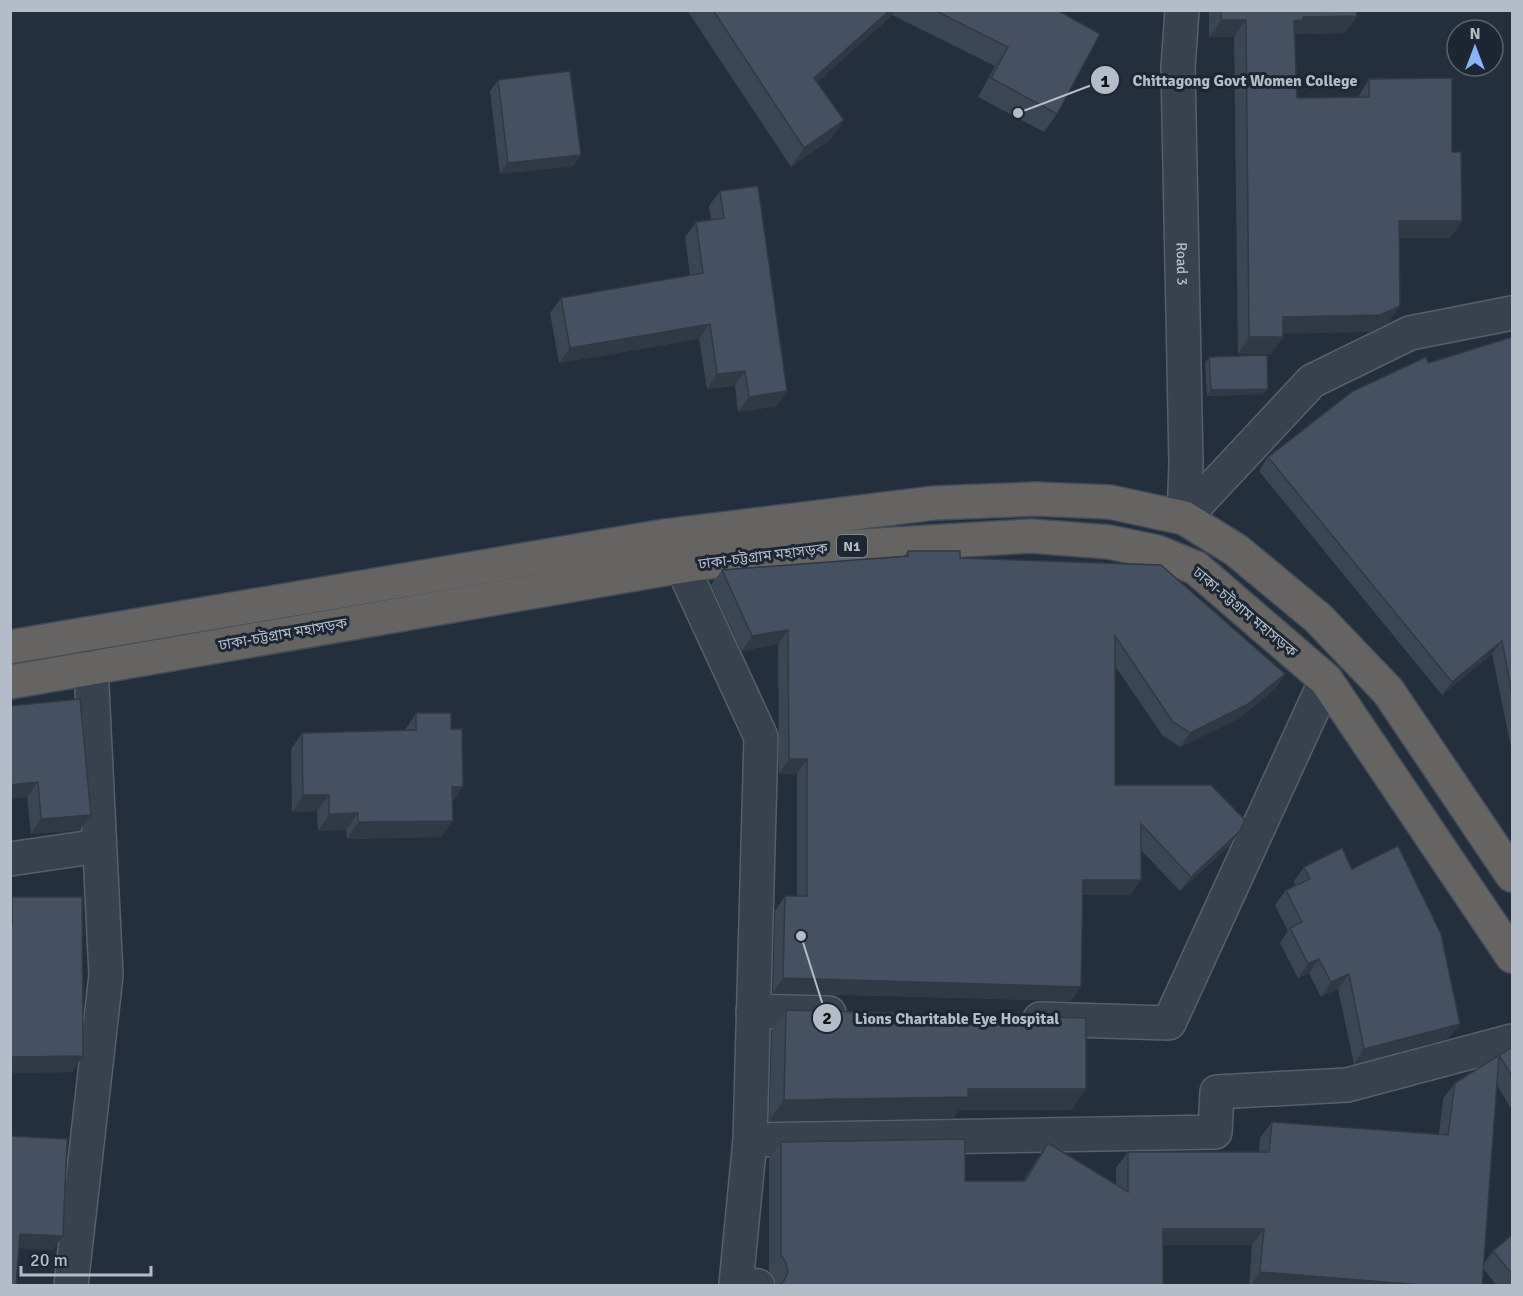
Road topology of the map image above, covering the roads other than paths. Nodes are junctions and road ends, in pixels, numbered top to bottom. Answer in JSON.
{"nodes":[{"id":1,"x":1182,"y":10,"type":"edge"},
{"id":2,"x":1512,"y":313,"type":"edge"},
{"id":3,"x":1184,"y":518,"type":"junction"},
{"id":4,"x":682,"y":566,"type":"junction"},
{"id":5,"x":10,"y":647,"type":"edge"},
{"id":6,"x":92,"y":667,"type":"junction"},
{"id":7,"x":1326,"y":680,"type":"junction"},
{"id":8,"x":10,"y":682,"type":"edge"},
{"id":9,"x":99,"y":846,"type":"junction"},
{"id":10,"x":10,"y":859,"type":"edge"},
{"id":11,"x":1512,"y":875,"type":"edge"},
{"id":12,"x":1512,"y":956,"type":"edge"},
{"id":13,"x":753,"y":1011,"type":"junction"},
{"id":14,"x":860,"y":1014,"type":"edge"},
{"id":15,"x":1014,"y":1018,"type":"edge"},
{"id":16,"x":1512,"y":1041,"type":"edge"},
{"id":17,"x":750,"y":1140,"type":"junction"},
{"id":18,"x":71,"y":1286,"type":"edge"},
{"id":19,"x":758,"y":1286,"type":"edge"}],
"edges":[{"from":1,"to":3,"type":"street","name":"Road 3"},
{"from":2,"to":3,"type":"street"},
{"from":3,"to":5,"type":"highway","number":"N1"},
{"from":3,"to":11,"type":"highway","number":"N1"},
{"from":4,"to":6,"type":"highway","name":"ঢাকা-চট্টগ্রাম মহাসড়ক","number":"N1"},
{"from":4,"to":7,"type":"highway","name":"ঢাকা-চট্টগ্রাম মহাসড়ক","number":"N1"},
{"from":4,"to":13,"type":"street"},
{"from":6,"to":8,"type":"highway","name":"ঢাকা-চট্টগ্রাম মহাসড়ক","number":"N1"},
{"from":6,"to":9,"type":"street"},
{"from":7,"to":12,"type":"highway","name":"ঢাকা-চট্টগ্রাম মহাসড়ক","number":"N1"},
{"from":7,"to":15,"type":"street"},
{"from":9,"to":10,"type":"street"},
{"from":9,"to":18,"type":"street"},
{"from":13,"to":14,"type":"street"},
{"from":13,"to":17,"type":"street"},
{"from":16,"to":17,"type":"street"},
{"from":17,"to":19,"type":"street"}]}
